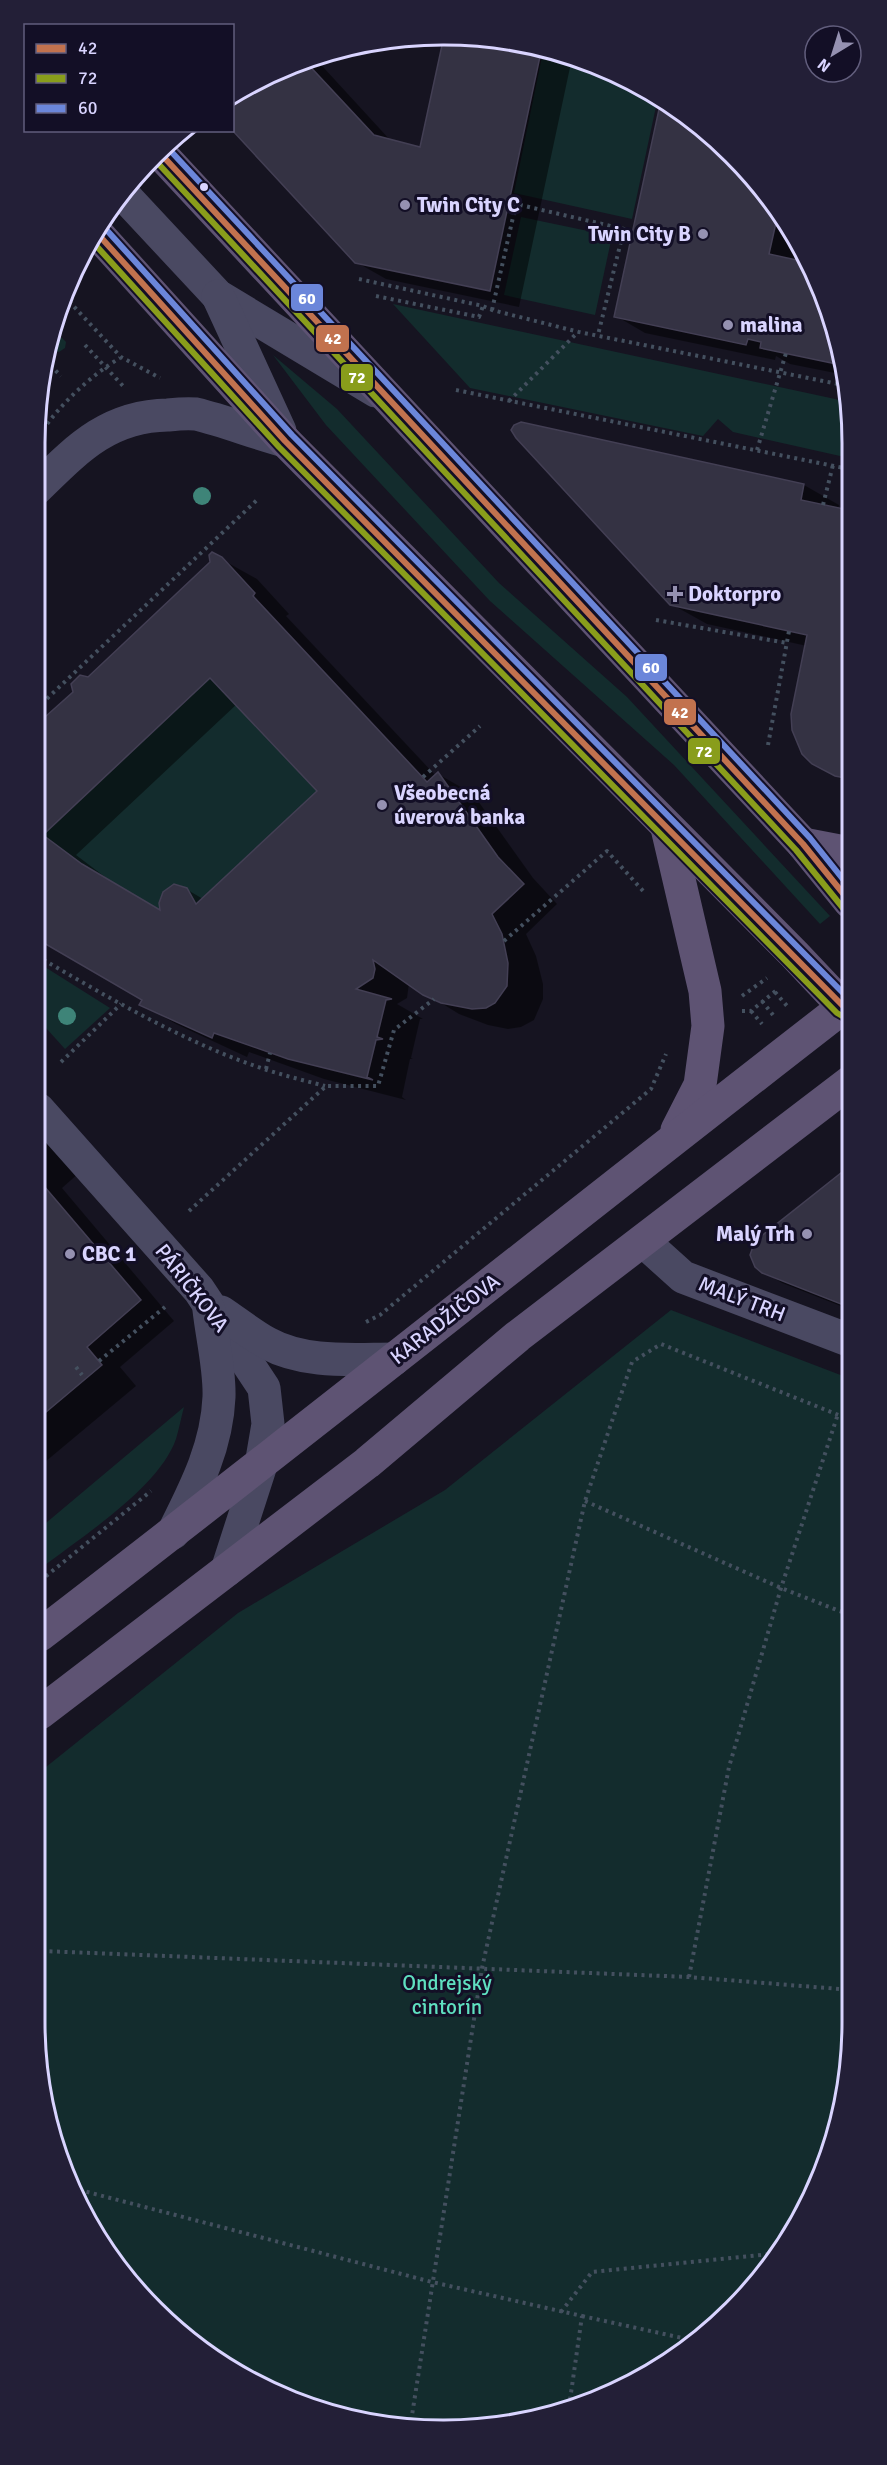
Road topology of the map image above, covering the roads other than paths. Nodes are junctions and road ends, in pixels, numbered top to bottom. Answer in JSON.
{"nodes":[{"id":1,"x":165,"y":159,"type":"edge"},
{"id":2,"x":129,"y":199,"type":"edge"},
{"id":3,"x":102,"y":238,"type":"edge"},
{"id":4,"x":218,"y":296,"type":"junction"},
{"id":5,"x":388,"y":398,"type":"junction"},
{"id":6,"x":285,"y":441,"type":"junction"},
{"id":7,"x":45,"y":480,"type":"edge"},
{"id":8,"x":667,"y":828,"type":"junction"},
{"id":9,"x":803,"y":844,"type":"junction"},
{"id":10,"x":842,"y":851,"type":"edge"},
{"id":11,"x":842,"y":892,"type":"edge"},
{"id":12,"x":842,"y":1000,"type":"edge"},
{"id":13,"x":842,"y":1011,"type":"edge"},
{"id":14,"x":842,"y":1088,"type":"edge"},
{"id":15,"x":45,"y":1116,"type":"edge"},
{"id":16,"x":672,"y":1139,"type":"junction"},
{"id":17,"x":643,"y":1241,"type":"junction"},
{"id":18,"x":208,"y":1302,"type":"junction"},
{"id":19,"x":842,"y":1338,"type":"edge"},
{"id":20,"x":394,"y":1359,"type":"junction"},
{"id":21,"x":261,"y":1465,"type":"junction"},
{"id":22,"x":173,"y":1533,"type":"junction"},
{"id":23,"x":227,"y":1570,"type":"junction"},
{"id":24,"x":45,"y":1631,"type":"edge"},
{"id":25,"x":45,"y":1709,"type":"edge"}],
"edges":[{"from":1,"to":5,"type":"main road"},
{"from":2,"to":4,"type":"street"},
{"from":3,"to":6,"type":"main road"},
{"from":4,"to":5,"type":"street"},
{"from":4,"to":6,"type":"street"},
{"from":5,"to":9,"type":"main road"},
{"from":6,"to":7,"type":"street"},
{"from":6,"to":8,"type":"main road"},
{"from":8,"to":12,"type":"main road"},
{"from":8,"to":16,"type":"main road"},
{"from":9,"to":10,"type":"main road"},
{"from":9,"to":11,"type":"main road"},
{"from":13,"to":16,"type":"main road","name":"KARADŽIČOVA"},
{"from":14,"to":17,"type":"main road"},
{"from":15,"to":18,"type":"street","name":"PÁRIČKOVA"},
{"from":16,"to":20,"type":"main road","name":"KARADŽIČOVA"},
{"from":17,"to":19,"type":"street","name":"MALÝ TRH"},
{"from":17,"to":23,"type":"main road"},
{"from":18,"to":20,"type":"street"},
{"from":18,"to":21,"type":"street","name":"PÁRIČKOVA"},
{"from":18,"to":22,"type":"street"},
{"from":20,"to":21,"type":"main road","name":"KARADŽIČOVA"},
{"from":21,"to":22,"type":"main road","name":"KARADŽIČOVA"},
{"from":21,"to":23,"type":"street","name":"PÁRIČKOVA"},
{"from":22,"to":24,"type":"main road","name":"KARADŽIČOVA"},
{"from":23,"to":25,"type":"main road"}]}
